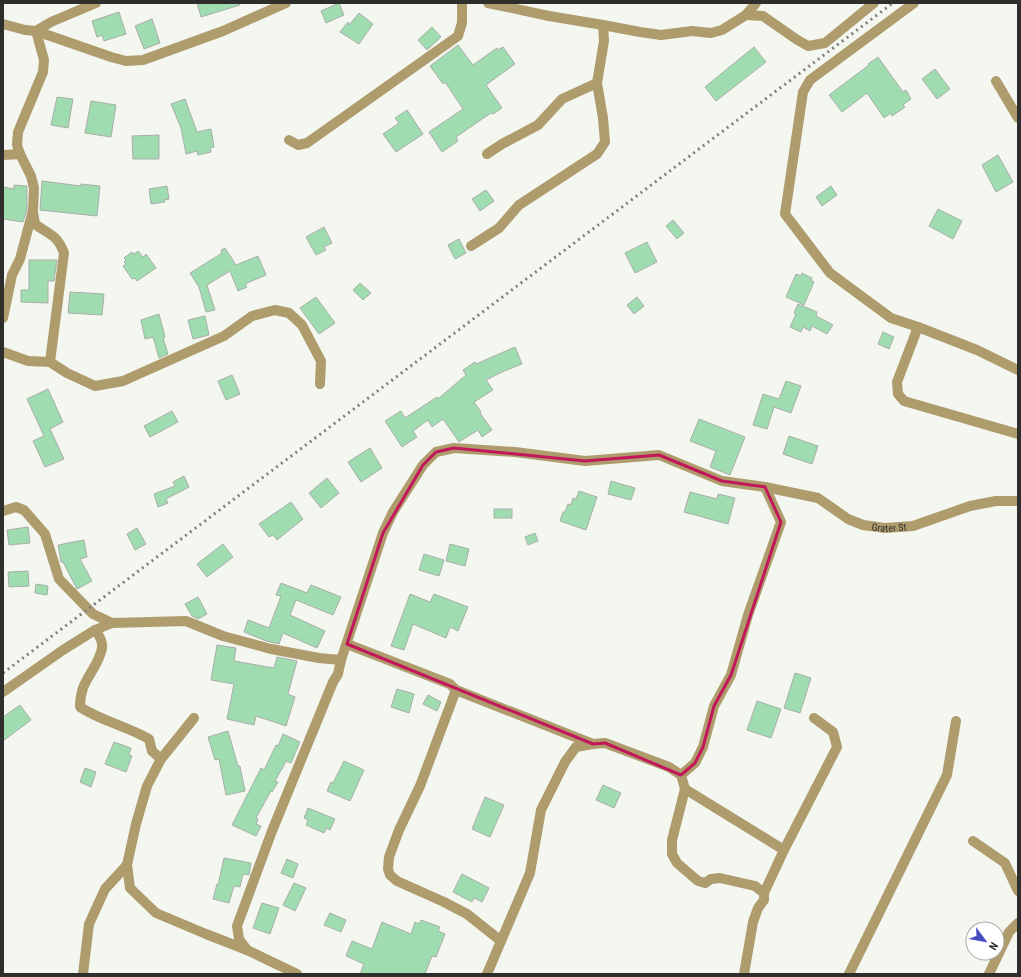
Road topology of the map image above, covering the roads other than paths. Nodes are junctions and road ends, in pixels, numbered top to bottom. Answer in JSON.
{"nodes":[{"id":1,"x":96,"y":3,"type":"edge"},
{"id":2,"x":286,"y":3,"type":"edge"},
{"id":3,"x":462,"y":3,"type":"edge"},
{"id":4,"x":488,"y":3,"type":"edge"},
{"id":5,"x":756,"y":3,"type":"edge"},
{"id":6,"x":874,"y":3,"type":"edge"},
{"id":7,"x":914,"y":3,"type":"edge"},
{"id":8,"x":746,"y":15,"type":"junction"},
{"id":9,"x":3,"y":24,"type":"edge"},
{"id":10,"x":603,"y":25,"type":"junction"},
{"id":11,"x":36,"y":31,"type":"junction"},
{"id":12,"x":996,"y":81,"type":"dead end"},
{"id":13,"x":597,"y":83,"type":"junction"},
{"id":14,"x":1018,"y":118,"type":"edge"},
{"id":15,"x":289,"y":140,"type":"dead end"},
{"id":16,"x":20,"y":154,"type":"junction"},
{"id":17,"x":487,"y":154,"type":"dead end"},
{"id":18,"x":3,"y":155,"type":"edge"},
{"id":19,"x":33,"y":210,"type":"junction"},
{"id":20,"x":471,"y":246,"type":"dead end"},
{"id":21,"x":3,"y":318,"type":"edge"},
{"id":22,"x":918,"y":327,"type":"junction"},
{"id":23,"x":3,"y":352,"type":"edge"},
{"id":24,"x":50,"y":362,"type":"junction"},
{"id":25,"x":1018,"y":370,"type":"edge"},
{"id":26,"x":320,"y":384,"type":"dead end"},
{"id":27,"x":1018,"y":434,"type":"edge"},
{"id":28,"x":765,"y":488,"type":"junction"},
{"id":29,"x":1018,"y":501,"type":"edge"},
{"id":30,"x":3,"y":511,"type":"edge"},
{"id":31,"x":112,"y":623,"type":"junction"},
{"id":32,"x":95,"y":630,"type":"junction"},
{"id":33,"x":347,"y":644,"type":"junction"},
{"id":34,"x":341,"y":660,"type":"junction"},
{"id":35,"x":456,"y":690,"type":"junction"},
{"id":36,"x":3,"y":692,"type":"edge"},
{"id":37,"x":194,"y":718,"type":"dead end"},
{"id":38,"x":814,"y":718,"type":"dead end"},
{"id":39,"x":956,"y":721,"type":"dead end"},
{"id":40,"x":593,"y":744,"type":"junction"},
{"id":41,"x":161,"y":759,"type":"junction"},
{"id":42,"x":681,"y":775,"type":"junction"},
{"id":43,"x":685,"y":789,"type":"junction"},
{"id":44,"x":973,"y":841,"type":"dead end"},
{"id":45,"x":784,"y":850,"type":"junction"},
{"id":46,"x":126,"y":865,"type":"junction"},
{"id":47,"x":1018,"y":891,"type":"edge"},
{"id":48,"x":764,"y":893,"type":"junction"},
{"id":49,"x":1018,"y":923,"type":"edge"},
{"id":50,"x":500,"y":941,"type":"junction"},
{"id":51,"x":247,"y":950,"type":"junction"},
{"id":52,"x":83,"y":974,"type":"edge"},
{"id":53,"x":297,"y":974,"type":"edge"},
{"id":54,"x":487,"y":974,"type":"edge"},
{"id":55,"x":744,"y":974,"type":"edge"},
{"id":56,"x":849,"y":974,"type":"edge"},
{"id":57,"x":989,"y":974,"type":"edge"}],
"edges":[{"from":1,"to":11,"type":"street"},
{"from":2,"to":11,"type":"street"},
{"from":3,"to":15,"type":"street"},
{"from":4,"to":10,"type":"street"},
{"from":5,"to":8,"type":"street"},
{"from":6,"to":8,"type":"street"},
{"from":7,"to":22,"type":"street"},
{"from":8,"to":10,"type":"street"},
{"from":9,"to":11,"type":"street"},
{"from":10,"to":13,"type":"street"},
{"from":11,"to":16,"type":"street"},
{"from":12,"to":14,"type":"street"},
{"from":13,"to":17,"type":"street"},
{"from":13,"to":20,"type":"street"},
{"from":16,"to":18,"type":"street"},
{"from":16,"to":19,"type":"street"},
{"from":19,"to":21,"type":"street"},
{"from":19,"to":24,"type":"street"},
{"from":22,"to":25,"type":"street"},
{"from":22,"to":27,"type":"street"},
{"from":23,"to":24,"type":"street"},
{"from":24,"to":26,"type":"street"},
{"from":28,"to":29,"type":"street","name":"Grater St"},
{"from":28,"to":33,"type":"street","name":"Grater St"},
{"from":28,"to":42,"type":"street"},
{"from":30,"to":31,"type":"street"},
{"from":31,"to":32,"type":"street"},
{"from":31,"to":34,"type":"street"},
{"from":32,"to":36,"type":"street"},
{"from":32,"to":41,"type":"street"},
{"from":33,"to":34,"type":"street","name":"Grater St"},
{"from":33,"to":35,"type":"street"},
{"from":34,"to":51,"type":"street","name":"Grater St"},
{"from":35,"to":40,"type":"street"},
{"from":35,"to":50,"type":"street"},
{"from":37,"to":41,"type":"street"},
{"from":38,"to":45,"type":"street"},
{"from":39,"to":56,"type":"street"},
{"from":40,"to":42,"type":"street"},
{"from":40,"to":50,"type":"street"},
{"from":41,"to":46,"type":"street"},
{"from":42,"to":43,"type":"street"},
{"from":43,"to":45,"type":"street"},
{"from":43,"to":48,"type":"street"},
{"from":44,"to":47,"type":"street"},
{"from":45,"to":48,"type":"street"},
{"from":46,"to":51,"type":"street"},
{"from":46,"to":52,"type":"street"},
{"from":48,"to":55,"type":"street"},
{"from":49,"to":57,"type":"street"},
{"from":50,"to":54,"type":"street"},
{"from":51,"to":53,"type":"street"}]}
